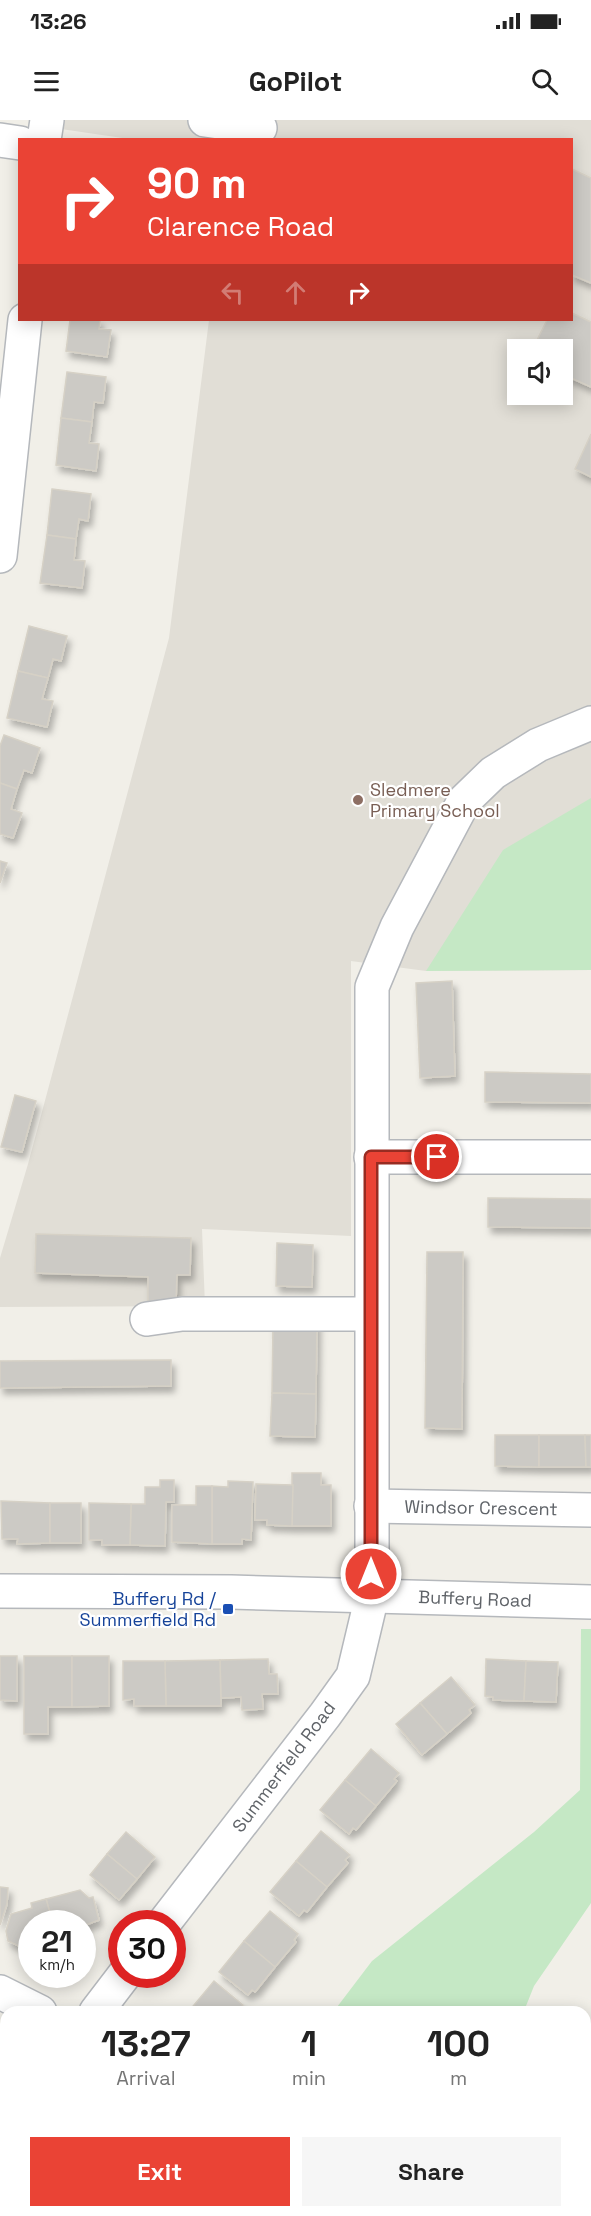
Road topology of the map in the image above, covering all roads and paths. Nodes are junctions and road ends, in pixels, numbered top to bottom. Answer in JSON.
{"nodes":[{"id":1,"x":47,"y":120,"type":"edge"},
{"id":2,"x":205,"y":120,"type":"edge"},
{"id":3,"x":260,"y":128,"type":"dead end"},
{"id":4,"x":44,"y":138,"type":"edge"},
{"id":5,"x":0,"y":140,"type":"edge"},
{"id":6,"x":18,"y":143,"type":"edge"},
{"id":7,"x":25,"y":321,"type":"edge"},
{"id":8,"x":1,"y":550,"type":"edge"},
{"id":9,"x":591,"y":723,"type":"edge"},
{"id":10,"x":371,"y":1157,"type":"junction"},
{"id":11,"x":591,"y":1157,"type":"edge"},
{"id":12,"x":371,"y":1314,"type":"junction"},
{"id":13,"x":147,"y":1319,"type":"dead end"},
{"id":14,"x":371,"y":1506,"type":"junction"},
{"id":15,"x":591,"y":1510,"type":"edge"},
{"id":16,"x":0,"y":1592,"type":"edge"},
{"id":17,"x":372,"y":1596,"type":"junction"},
{"id":18,"x":591,"y":1602,"type":"edge"},
{"id":19,"x":174,"y":1910,"type":"edge"},
{"id":20,"x":114,"y":1988,"type":"edge"},
{"id":21,"x":0,"y":1992,"type":"edge"},
{"id":22,"x":28,"y":2006,"type":"edge"},
{"id":23,"x":101,"y":2006,"type":"edge"}],
"edges":[{"from":1,"to":4,"type":"street"},
{"from":2,"to":3,"type":"street"},
{"from":5,"to":6,"type":"street"},
{"from":7,"to":8,"type":"street"},
{"from":9,"to":10,"type":"street","name":"Summerfield Road"},
{"from":10,"to":11,"type":"street"},
{"from":10,"to":12,"type":"street","name":"Summerfield Road"},
{"from":12,"to":13,"type":"street"},
{"from":12,"to":14,"type":"street","name":"Summerfield Road"},
{"from":14,"to":15,"type":"street","name":"Windsor Crescent"},
{"from":14,"to":17,"type":"street","name":"Summerfield Road"},
{"from":16,"to":17,"type":"street","name":"Buffery Road"},
{"from":17,"to":18,"type":"street","name":"Buffery Road"},
{"from":17,"to":19,"type":"street","name":"Summerfield Road"},
{"from":20,"to":23,"type":"street"},
{"from":21,"to":22,"type":"street"}]}
